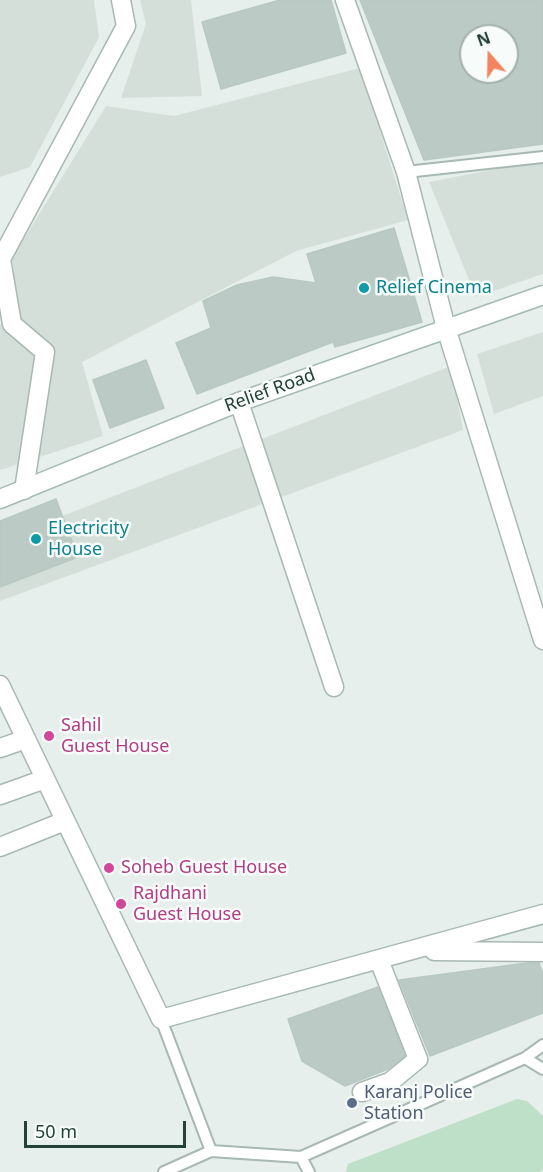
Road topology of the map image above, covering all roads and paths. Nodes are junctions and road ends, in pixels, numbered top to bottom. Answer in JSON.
{"nodes":[{"id":1,"x":121,"y":0,"type":"edge"},
{"id":2,"x":345,"y":0,"type":"edge"},
{"id":3,"x":543,"y":156,"type":"edge"},
{"id":4,"x":406,"y":172,"type":"junction"},
{"id":5,"x":543,"y":295,"type":"edge"},
{"id":6,"x":447,"y":328,"type":"junction"},
{"id":7,"x":239,"y":402,"type":"junction"},
{"id":8,"x":24,"y":490,"type":"junction"},
{"id":9,"x":0,"y":499,"type":"edge"},
{"id":10,"x":543,"y":640,"type":"edge"},
{"id":11,"x":334,"y":687,"type":"dead end"},
{"id":12,"x":2,"y":693,"type":"edge"},
{"id":13,"x":26,"y":739,"type":"junction"},
{"id":14,"x":0,"y":748,"type":"edge"},
{"id":15,"x":45,"y":779,"type":"junction"},
{"id":16,"x":0,"y":795,"type":"edge"},
{"id":17,"x":65,"y":820,"type":"junction"},
{"id":18,"x":0,"y":847,"type":"edge"},
{"id":19,"x":543,"y":914,"type":"edge"},
{"id":20,"x":411,"y":951,"type":"junction"},
{"id":21,"x":543,"y":952,"type":"edge"},
{"id":22,"x":379,"y":960,"type":"junction"},
{"id":23,"x":161,"y":1019,"type":"junction"},
{"id":24,"x":543,"y":1045,"type":"edge"},
{"id":25,"x":525,"y":1058,"type":"junction"},
{"id":26,"x":543,"y":1069,"type":"edge"},
{"id":27,"x":362,"y":1092,"type":"dead end"},
{"id":28,"x":212,"y":1151,"type":"junction"},
{"id":29,"x":301,"y":1158,"type":"junction"},
{"id":30,"x":164,"y":1172,"type":"edge"},
{"id":31,"x":309,"y":1172,"type":"edge"}],
"edges":[{"from":1,"to":8,"type":"street"},
{"from":2,"to":4,"type":"street"},
{"from":3,"to":4,"type":"lane"},
{"from":4,"to":6,"type":"street"},
{"from":5,"to":6,"type":"street","name":"Relief Road"},
{"from":6,"to":7,"type":"street","name":"Relief Road"},
{"from":6,"to":10,"type":"street"},
{"from":7,"to":8,"type":"street","name":"Relief Road"},
{"from":7,"to":11,"type":"street"},
{"from":8,"to":9,"type":"street","name":"Relief Road"},
{"from":12,"to":13,"type":"street"},
{"from":13,"to":14,"type":"street"},
{"from":13,"to":15,"type":"street"},
{"from":15,"to":16,"type":"street"},
{"from":15,"to":17,"type":"street"},
{"from":17,"to":18,"type":"street"},
{"from":17,"to":23,"type":"street"},
{"from":19,"to":20,"type":"street"},
{"from":20,"to":21,"type":"street"},
{"from":20,"to":22,"type":"street"},
{"from":22,"to":23,"type":"street"},
{"from":22,"to":27,"type":"street"},
{"from":23,"to":28,"type":"lane"},
{"from":24,"to":25,"type":"lane"},
{"from":25,"to":26,"type":"lane"},
{"from":25,"to":29,"type":"lane"},
{"from":28,"to":29,"type":"lane"},
{"from":28,"to":30,"type":"lane"},
{"from":29,"to":31,"type":"lane"}]}
